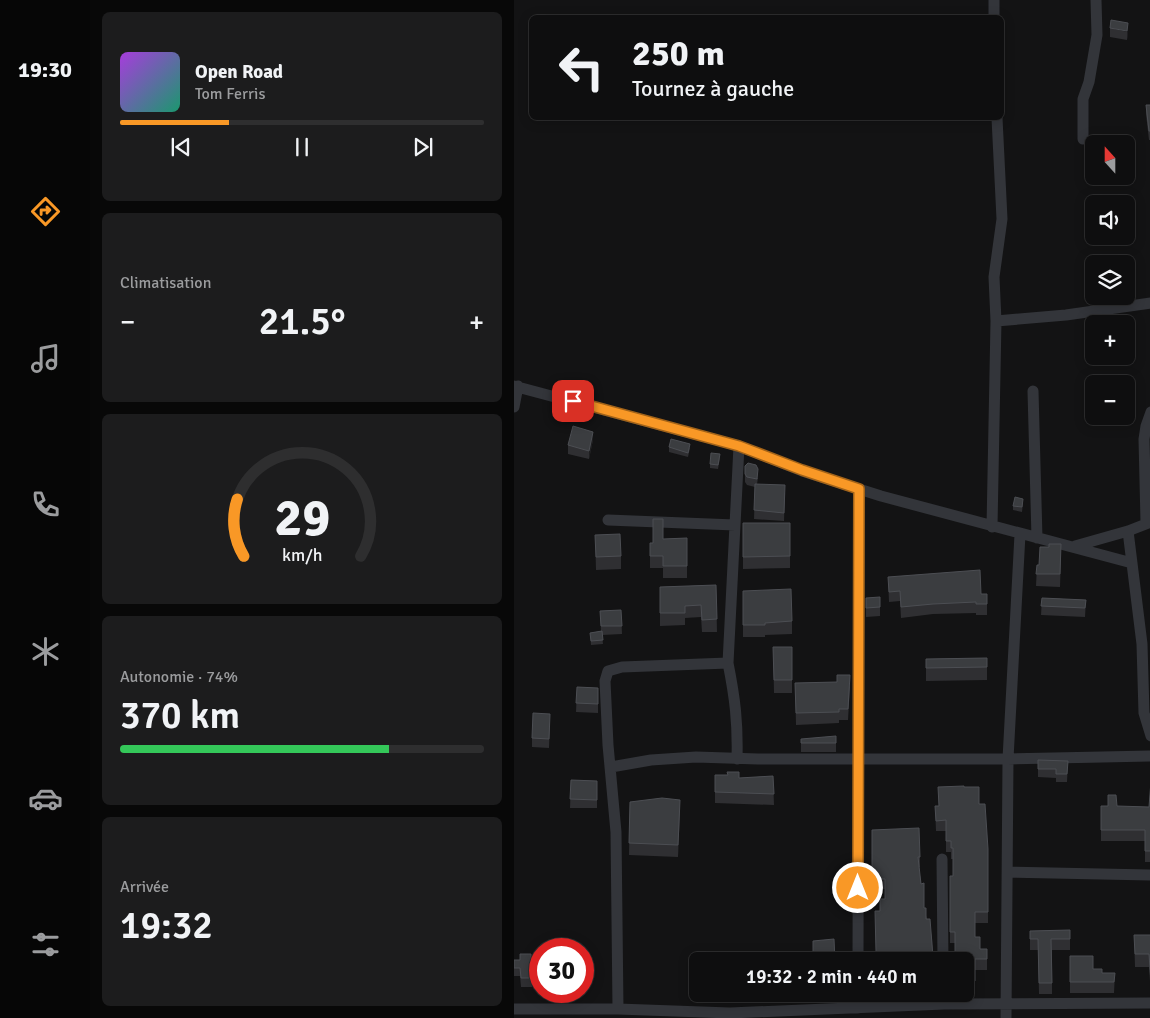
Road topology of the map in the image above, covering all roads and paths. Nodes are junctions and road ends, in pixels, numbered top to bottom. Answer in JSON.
{"nodes":[{"id":1,"x":994,"y":0,"type":"edge"},
{"id":2,"x":1096,"y":0,"type":"edge"},
{"id":3,"x":994,"y":15,"type":"edge"},
{"id":4,"x":997,"y":120,"type":"edge"},
{"id":5,"x":1083,"y":139,"type":"dead end"},
{"id":6,"x":1150,"y":303,"type":"edge"},
{"id":7,"x":996,"y":320,"type":"junction"},
{"id":8,"x":516,"y":386,"type":"edge"},
{"id":9,"x":1033,"y":391,"type":"dead end"},
{"id":10,"x":514,"y":407,"type":"edge"},
{"id":11,"x":1150,"y":413,"type":"edge"},
{"id":12,"x":739,"y":446,"type":"junction"},
{"id":13,"x":859,"y":489,"type":"junction"},
{"id":14,"x":608,"y":520,"type":"dead end"},
{"id":15,"x":1148,"y":522,"type":"edge"},
{"id":16,"x":735,"y":525,"type":"junction"},
{"id":17,"x":992,"y":527,"type":"junction"},
{"id":18,"x":1128,"y":532,"type":"junction"},
{"id":19,"x":1020,"y":534,"type":"junction"},
{"id":20,"x":1037,"y":538,"type":"junction"},
{"id":21,"x":1073,"y":547,"type":"junction"},
{"id":22,"x":1132,"y":564,"type":"junction"},
{"id":23,"x":728,"y":663,"type":"junction"},
{"id":24,"x":1150,"y":736,"type":"edge"},
{"id":25,"x":1150,"y":756,"type":"edge"},
{"id":26,"x":737,"y":759,"type":"junction"},
{"id":27,"x":858,"y":759,"type":"junction"},
{"id":28,"x":1008,"y":759,"type":"junction"},
{"id":29,"x":610,"y":767,"type":"junction"},
{"id":30,"x":942,"y":859,"type":"dead end"},
{"id":31,"x":1008,"y":872,"type":"junction"},
{"id":32,"x":1150,"y":875,"type":"edge"},
{"id":33,"x":858,"y":952,"type":"edge"},
{"id":34,"x":943,"y":952,"type":"edge"},
{"id":35,"x":974,"y":1001,"type":"edge"},
{"id":36,"x":858,"y":1002,"type":"edge"},
{"id":37,"x":915,"y":1002,"type":"edge"},
{"id":38,"x":1150,"y":1003,"type":"edge"},
{"id":39,"x":1006,"y":1004,"type":"junction"},
{"id":40,"x":858,"y":1008,"type":"junction"},
{"id":41,"x":514,"y":1009,"type":"edge"},
{"id":42,"x":618,"y":1009,"type":"junction"},
{"id":43,"x":1006,"y":1018,"type":"edge"}],
"edges":[{"from":1,"to":3,"type":"street"},
{"from":2,"to":5,"type":"street"},
{"from":4,"to":7,"type":"street"},
{"from":6,"to":7,"type":"street"},
{"from":7,"to":17,"type":"street"},
{"from":8,"to":10,"type":"street"},
{"from":8,"to":12,"type":"street"},
{"from":9,"to":20,"type":"street"},
{"from":11,"to":15,"type":"street"},
{"from":12,"to":13,"type":"street"},
{"from":12,"to":16,"type":"street"},
{"from":13,"to":17,"type":"street"},
{"from":13,"to":27,"type":"street"},
{"from":14,"to":16,"type":"street"},
{"from":15,"to":18,"type":"street"},
{"from":16,"to":23,"type":"street"},
{"from":17,"to":19,"type":"street"},
{"from":18,"to":21,"type":"street"},
{"from":18,"to":22,"type":"street"},
{"from":19,"to":20,"type":"street"},
{"from":19,"to":28,"type":"street"},
{"from":20,"to":21,"type":"street"},
{"from":21,"to":22,"type":"street"},
{"from":22,"to":24,"type":"street"},
{"from":23,"to":26,"type":"street"},
{"from":23,"to":29,"type":"street"},
{"from":25,"to":28,"type":"street"},
{"from":26,"to":27,"type":"street"},
{"from":26,"to":29,"type":"street"},
{"from":27,"to":28,"type":"street"},
{"from":27,"to":33,"type":"street"},
{"from":28,"to":31,"type":"street"},
{"from":29,"to":42,"type":"street"},
{"from":30,"to":34,"type":"street"},
{"from":31,"to":32,"type":"street"},
{"from":31,"to":39,"type":"street"},
{"from":35,"to":39,"type":"street"},
{"from":36,"to":40,"type":"street"},
{"from":37,"to":40,"type":"street"},
{"from":38,"to":39,"type":"street"},
{"from":39,"to":43,"type":"street"},
{"from":40,"to":42,"type":"street"},
{"from":41,"to":42,"type":"street"}]}
